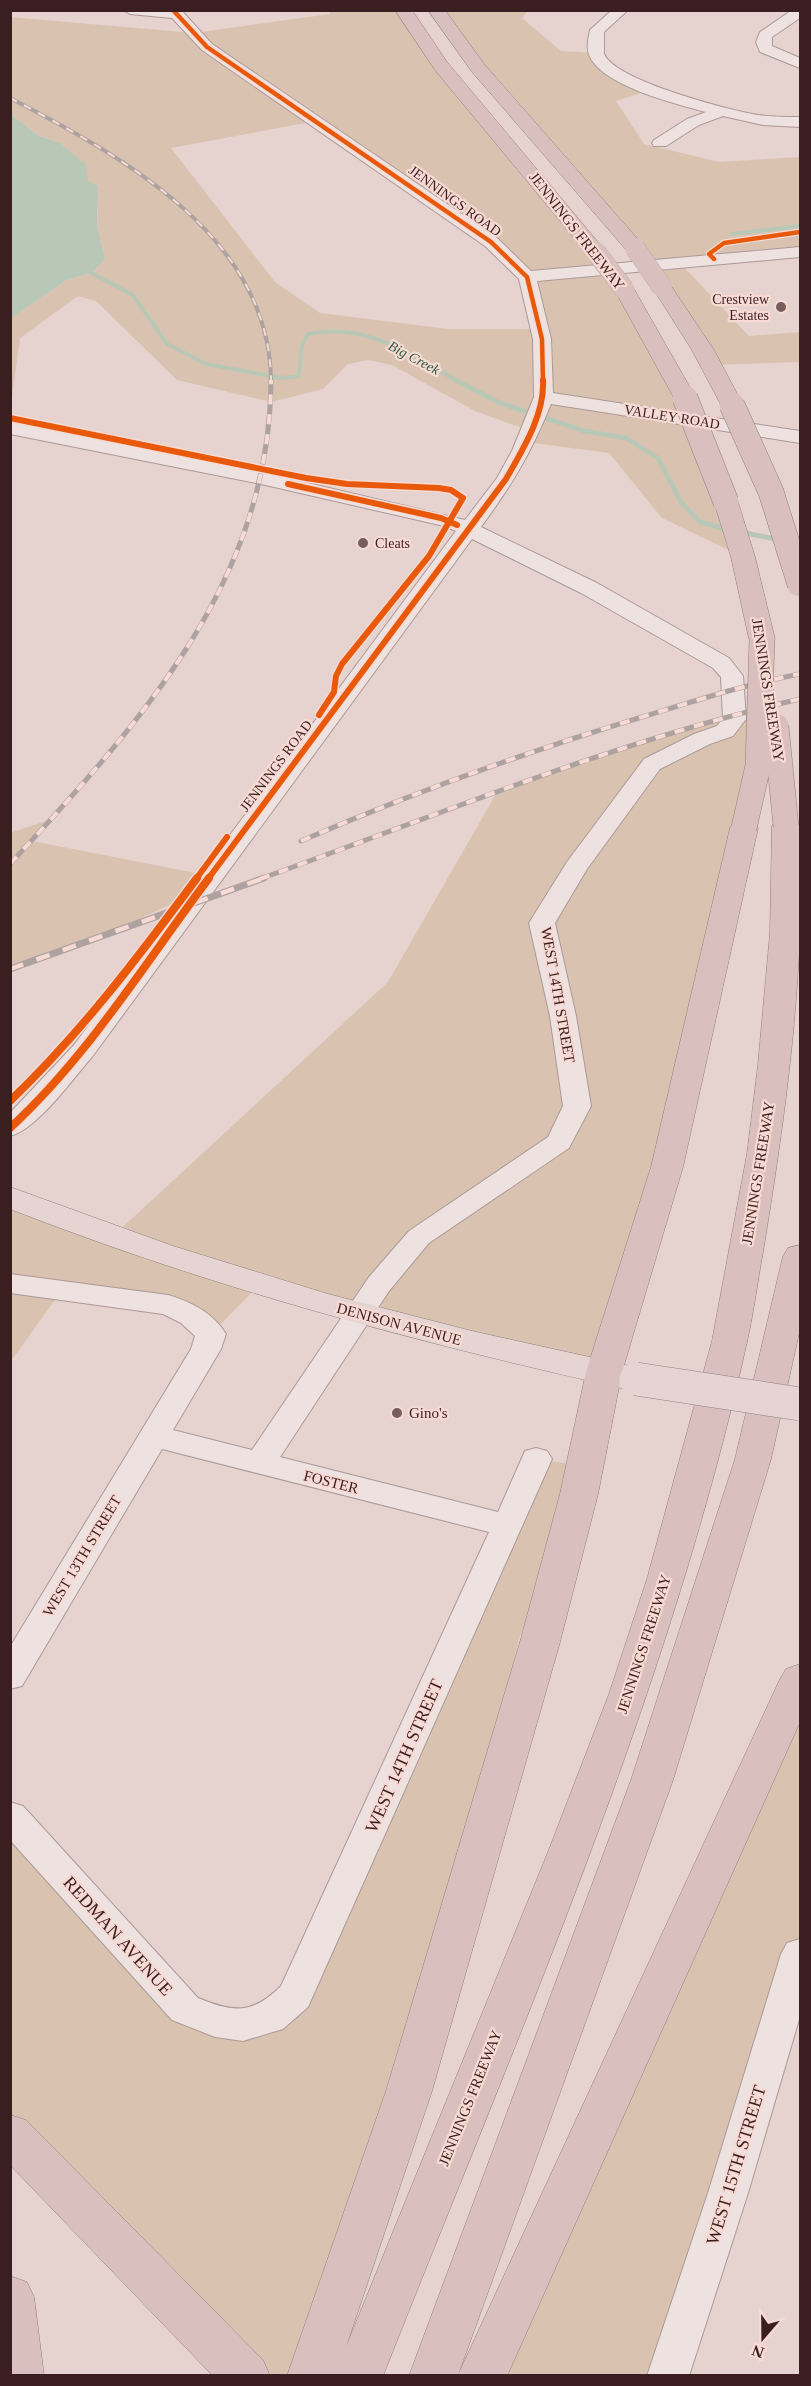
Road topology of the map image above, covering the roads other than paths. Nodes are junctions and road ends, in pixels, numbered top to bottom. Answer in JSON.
{"nodes":[{"id":1,"x":130,"y":10,"type":"edge"},
{"id":2,"x":403,"y":10,"type":"edge"},
{"id":3,"x":436,"y":10,"type":"edge"},
{"id":4,"x":621,"y":10,"type":"edge"},
{"id":5,"x":174,"y":12,"type":"edge"},
{"id":6,"x":801,"y":12,"type":"edge"},
{"id":7,"x":801,"y":63,"type":"edge"},
{"id":8,"x":720,"y":112,"type":"junction"},
{"id":9,"x":801,"y":122,"type":"edge"},
{"id":10,"x":660,"y":143,"type":"dead end"},
{"id":11,"x":801,"y":252,"type":"edge"},
{"id":12,"x":527,"y":277,"type":"junction"},
{"id":13,"x":543,"y":402,"type":"junction"},
{"id":14,"x":10,"y":428,"type":"edge"},
{"id":15,"x":801,"y":437,"type":"edge"},
{"id":16,"x":468,"y":530,"type":"junction"},
{"id":17,"x":801,"y":584,"type":"edge"},
{"id":18,"x":762,"y":639,"type":"junction"},
{"id":19,"x":10,"y":1128,"type":"edge"},
{"id":20,"x":10,"y":1197,"type":"edge"},
{"id":21,"x":801,"y":1256,"type":"edge"},
{"id":22,"x":10,"y":1282,"type":"edge"},
{"id":23,"x":358,"y":1314,"type":"junction"},
{"id":24,"x":620,"y":1376,"type":"junction"},
{"id":25,"x":801,"y":1404,"type":"edge"},
{"id":26,"x":154,"y":1436,"type":"junction"},
{"id":27,"x":536,"y":1459,"type":"dead end"},
{"id":28,"x":260,"y":1463,"type":"junction"},
{"id":29,"x":508,"y":1527,"type":"junction"},
{"id":30,"x":10,"y":1677,"type":"edge"},
{"id":31,"x":801,"y":1679,"type":"edge"},
{"id":32,"x":10,"y":1816,"type":"edge"},
{"id":33,"x":801,"y":1954,"type":"edge"},
{"id":34,"x":243,"y":2027,"type":"joint"},
{"id":35,"x":10,"y":2134,"type":"edge"},
{"id":36,"x":10,"y":2297,"type":"edge"},
{"id":37,"x":367,"y":2355,"type":"edge"},
{"id":38,"x":19,"y":2376,"type":"edge"},
{"id":39,"x":246,"y":2376,"type":"edge"},
{"id":40,"x":311,"y":2376,"type":"edge"},
{"id":41,"x":433,"y":2376,"type":"edge"},
{"id":42,"x":482,"y":2376,"type":"edge"},
{"id":43,"x":668,"y":2376,"type":"edge"}],
"edges":[{"from":1,"to":5,"type":"street"},
{"from":2,"to":18,"type":"highway","name":"JENNINGS FREEWAY","bridge":true},
{"from":3,"to":17,"type":"highway","name":"JENNINGS FREEWAY","bridge":true},
{"from":4,"to":8,"type":"street"},
{"from":5,"to":12,"type":"street","name":"JENNINGS ROAD"},
{"from":6,"to":7,"type":"street"},
{"from":8,"to":9,"type":"street"},
{"from":8,"to":10,"type":"street"},
{"from":11,"to":12,"type":"street"},
{"from":12,"to":13,"type":"street","name":"JENNINGS ROAD"},
{"from":13,"to":15,"type":"street","name":"VALLEY ROAD"},
{"from":13,"to":16,"type":"street","name":"JENNINGS ROAD"},
{"from":14,"to":16,"type":"street","name":"WEST 14TH STREET"},
{"from":16,"to":19,"type":"street","name":"JENNINGS ROAD"},
{"from":16,"to":23,"type":"street","name":"WEST 14TH STREET"},
{"from":18,"to":24,"type":"highway","bridge":true},
{"from":18,"to":37,"type":"highway","name":"JENNINGS FREEWAY","bridge":true},
{"from":20,"to":23,"type":"main road","name":"DENISON AVENUE"},
{"from":21,"to":41,"type":"highway"},
{"from":22,"to":26,"type":"street","name":"WEST 13TH STREET"},
{"from":23,"to":24,"type":"main road","name":"DENISON AVENUE"},
{"from":23,"to":28,"type":"street","name":"WEST 14TH STREET"},
{"from":24,"to":25,"type":"main road","name":"DENISON AVENUE","bridge":true},
{"from":24,"to":40,"type":"highway"},
{"from":26,"to":28,"type":"street","name":"FOSTER"},
{"from":26,"to":30,"type":"street","name":"WEST 13TH STREET"},
{"from":27,"to":29,"type":"street","name":"WEST 14TH STREET"},
{"from":28,"to":29,"type":"street","name":"FOSTER"},
{"from":29,"to":34,"type":"street","name":"WEST 14TH STREET"},
{"from":31,"to":42,"type":"highway"},
{"from":32,"to":34,"type":"street","name":"REDMAN AVENUE"},
{"from":33,"to":43,"type":"street","name":"WEST 15TH STREET"},
{"from":35,"to":39,"type":"highway"},
{"from":36,"to":38,"type":"highway"}]}
